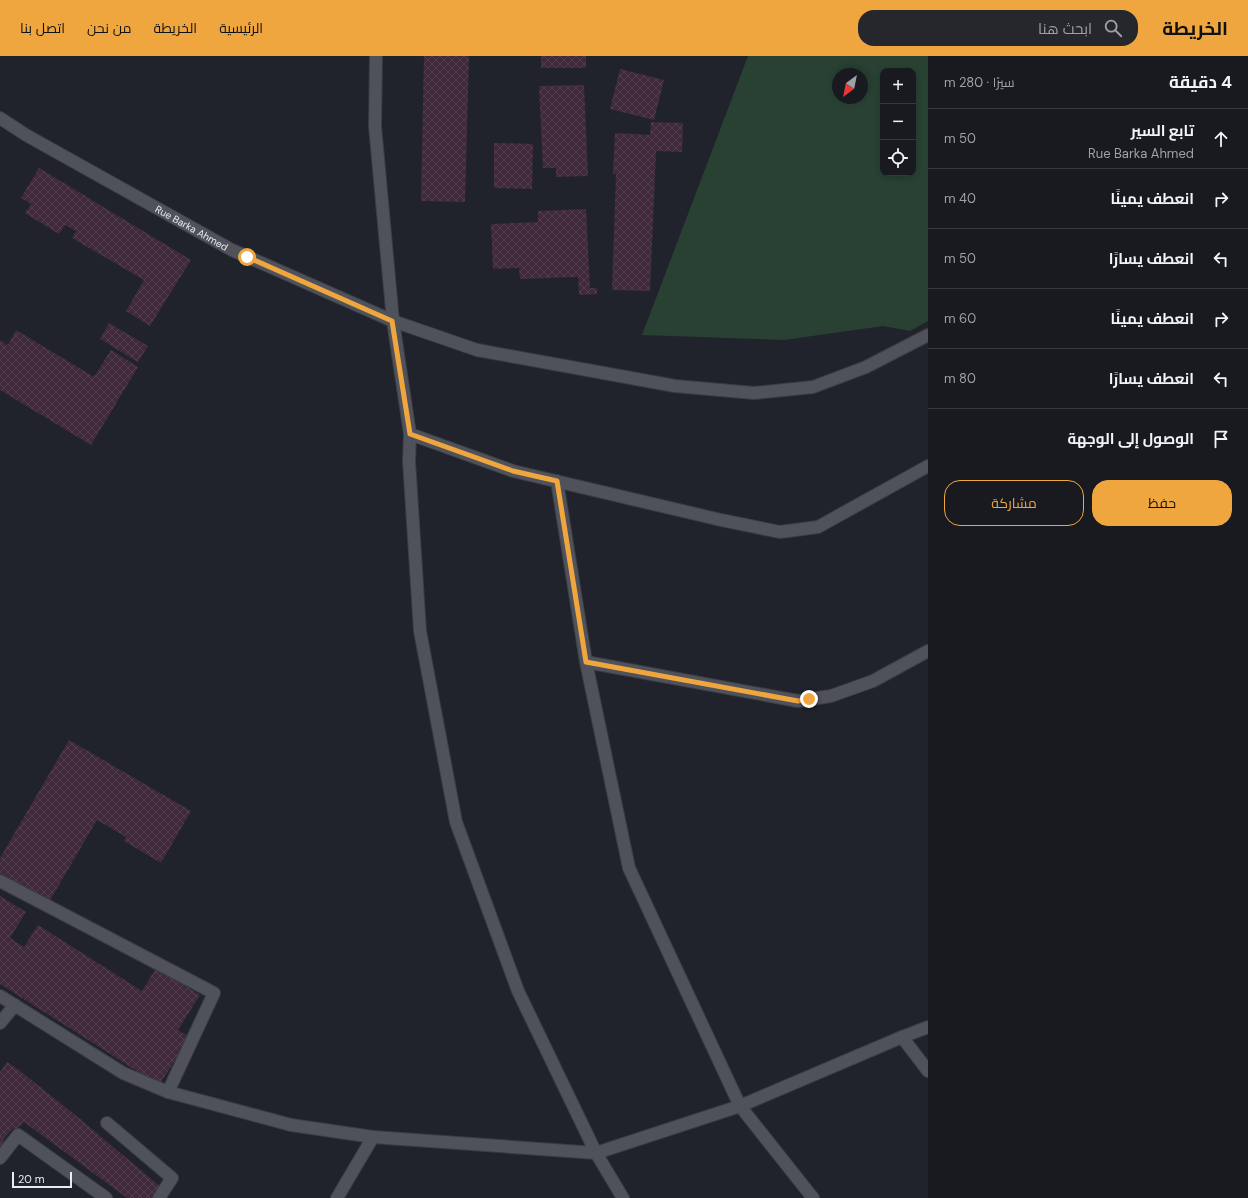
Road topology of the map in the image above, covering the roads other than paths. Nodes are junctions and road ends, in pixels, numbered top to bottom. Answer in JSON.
{"nodes":[{"id":1,"x":376,"y":56,"type":"edge"},
{"id":2,"x":0,"y":118,"type":"edge"},
{"id":3,"x":392,"y":321,"type":"junction"},
{"id":4,"x":928,"y":335,"type":"edge"},
{"id":5,"x":410,"y":434,"type":"junction"},
{"id":6,"x":928,"y":466,"type":"edge"},
{"id":7,"x":557,"y":481,"type":"junction"},
{"id":8,"x":928,"y":651,"type":"edge"},
{"id":9,"x":586,"y":662,"type":"junction"},
{"id":10,"x":0,"y":881,"type":"edge"},
{"id":11,"x":0,"y":996,"type":"edge"},
{"id":12,"x":15,"y":1005,"type":"junction"},
{"id":13,"x":0,"y":1023,"type":"edge"},
{"id":14,"x":928,"y":1028,"type":"edge"},
{"id":15,"x":902,"y":1037,"type":"junction"},
{"id":16,"x":928,"y":1071,"type":"edge"},
{"id":17,"x":168,"y":1092,"type":"junction"},
{"id":18,"x":740,"y":1106,"type":"junction"},
{"id":19,"x":107,"y":1123,"type":"dead end"},
{"id":20,"x":373,"y":1136,"type":"junction"},
{"id":21,"x":596,"y":1153,"type":"junction"},
{"id":22,"x":0,"y":1158,"type":"edge"},
{"id":23,"x":106,"y":1198,"type":"edge"},
{"id":24,"x":159,"y":1198,"type":"edge"},
{"id":25,"x":337,"y":1198,"type":"edge"},
{"id":26,"x":623,"y":1198,"type":"edge"},
{"id":27,"x":813,"y":1198,"type":"edge"}],
"edges":[{"from":1,"to":3,"type":"street"},
{"from":2,"to":3,"type":"street","name":"Rue Barka Ahmed"},
{"from":3,"to":4,"type":"street","name":"Rue Barka Ahmed"},
{"from":3,"to":5,"type":"street"},
{"from":5,"to":7,"type":"street"},
{"from":5,"to":21,"type":"street"},
{"from":6,"to":7,"type":"street"},
{"from":7,"to":9,"type":"street"},
{"from":8,"to":9,"type":"street"},
{"from":9,"to":18,"type":"street"},
{"from":10,"to":17,"type":"street"},
{"from":11,"to":12,"type":"street"},
{"from":12,"to":13,"type":"street"},
{"from":12,"to":17,"type":"street"},
{"from":14,"to":15,"type":"street"},
{"from":15,"to":16,"type":"street"},
{"from":15,"to":18,"type":"street"},
{"from":17,"to":20,"type":"street"},
{"from":18,"to":21,"type":"street"},
{"from":18,"to":27,"type":"street"},
{"from":19,"to":24,"type":"street"},
{"from":20,"to":21,"type":"street"},
{"from":20,"to":25,"type":"street"},
{"from":21,"to":26,"type":"street"},
{"from":22,"to":23,"type":"street"}]}
